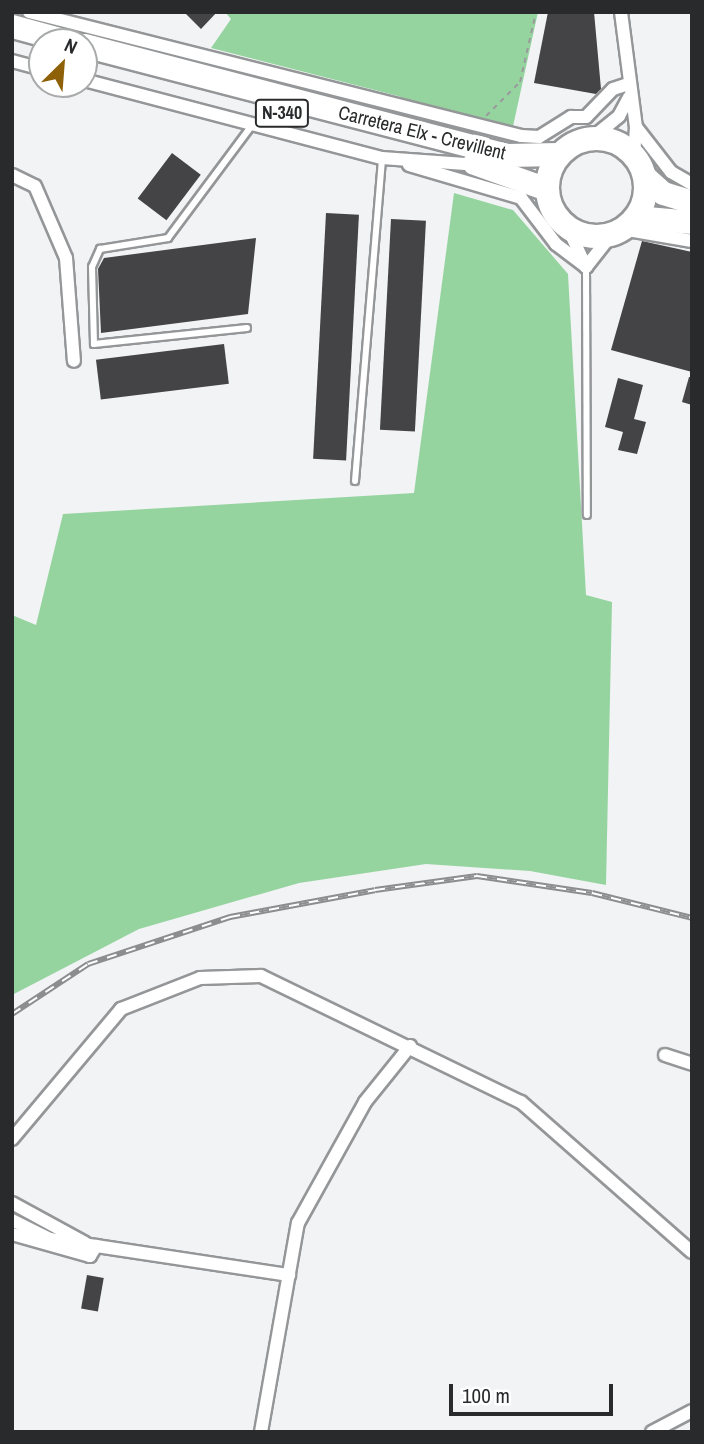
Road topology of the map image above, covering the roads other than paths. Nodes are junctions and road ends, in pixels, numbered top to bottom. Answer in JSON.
{"nodes":[{"id":1,"x":29,"y":12,"type":"edge"},
{"id":2,"x":621,"y":12,"type":"edge"},
{"id":3,"x":98,"y":50,"type":"edge"},
{"id":4,"x":98,"y":65,"type":"edge"},
{"id":5,"x":98,"y":84,"type":"edge"},
{"id":6,"x":314,"y":87,"type":"junction"},
{"id":7,"x":629,"y":90,"type":"junction"},
{"id":8,"x":253,"y":124,"type":"junction"},
{"id":9,"x":636,"y":127,"type":"junction"},
{"id":10,"x":411,"y":131,"type":"junction"},
{"id":11,"x":592,"y":138,"type":"junction"},
{"id":12,"x":559,"y":155,"type":"junction"},
{"id":13,"x":382,"y":158,"type":"junction"},
{"id":14,"x":481,"y":165,"type":"junction"},
{"id":15,"x":639,"y":166,"type":"junction"},
{"id":16,"x":12,"y":175,"type":"edge"},
{"id":17,"x":692,"y":184,"type":"edge"},
{"id":18,"x":547,"y":189,"type":"junction"},
{"id":19,"x":692,"y":202,"type":"edge"},
{"id":20,"x":692,"y":222,"type":"edge"},
{"id":21,"x":623,"y":227,"type":"junction"},
{"id":22,"x":568,"y":228,"type":"junction"},
{"id":23,"x":692,"y":242,"type":"edge"},
{"id":24,"x":586,"y":267,"type":"junction"},
{"id":25,"x":247,"y":328,"type":"dead end"},
{"id":26,"x":74,"y":361,"type":"dead end"},
{"id":27,"x":355,"y":481,"type":"dead end"},
{"id":28,"x":587,"y":515,"type":"dead end"},
{"id":29,"x":410,"y":1046,"type":"junction"},
{"id":30,"x":665,"y":1055,"type":"dead end"},
{"id":31,"x":692,"y":1064,"type":"edge"},
{"id":32,"x":12,"y":1139,"type":"edge"},
{"id":33,"x":12,"y":1203,"type":"edge"},
{"id":34,"x":12,"y":1220,"type":"edge"},
{"id":35,"x":12,"y":1234,"type":"edge"},
{"id":36,"x":93,"y":1246,"type":"junction"},
{"id":37,"x":692,"y":1252,"type":"edge"},
{"id":38,"x":289,"y":1275,"type":"junction"},
{"id":39,"x":692,"y":1411,"type":"edge"},
{"id":40,"x":261,"y":1432,"type":"edge"},
{"id":41,"x":652,"y":1432,"type":"edge"}],
"edges":[{"from":1,"to":6,"type":"street"},
{"from":2,"to":7,"type":"street"},
{"from":3,"to":10,"type":"highway","name":"Carretera Elx - Crevillent","number":"N-340"},
{"from":4,"to":14,"type":"highway","name":"Carretera Elx - Crevillent","number":"N-340"},
{"from":5,"to":8,"type":"street"},
{"from":6,"to":7,"type":"street"},
{"from":6,"to":10,"type":"street"},
{"from":7,"to":9,"type":"street"},
{"from":7,"to":11,"type":"street"},
{"from":8,"to":13,"type":"street"},
{"from":8,"to":25,"type":"lane"},
{"from":9,"to":15,"type":"street"},
{"from":9,"to":17,"type":"street"},
{"from":10,"to":12,"type":"highway","name":"Carretera Elx - Crevillent","number":"N-340"},
{"from":11,"to":12,"type":"highway","number":"N-340"},
{"from":11,"to":15,"type":"highway"},
{"from":12,"to":18,"type":"highway"},
{"from":13,"to":14,"type":"street"},
{"from":13,"to":24,"type":"street"},
{"from":13,"to":27,"type":"lane"},
{"from":14,"to":18,"type":"highway","name":"Carretera Elx - Crevillent","number":"N-340"},
{"from":15,"to":19,"type":"highway"},
{"from":15,"to":21,"type":"highway"},
{"from":16,"to":26,"type":"street"},
{"from":18,"to":22,"type":"highway"},
{"from":20,"to":21,"type":"highway"},
{"from":21,"to":22,"type":"highway"},
{"from":21,"to":23,"type":"street"},
{"from":21,"to":24,"type":"street"},
{"from":22,"to":24,"type":"street"},
{"from":24,"to":28,"type":"lane"},
{"from":29,"to":32,"type":"street"},
{"from":29,"to":37,"type":"street"},
{"from":29,"to":38,"type":"street"},
{"from":30,"to":31,"type":"street"},
{"from":33,"to":36,"type":"street"},
{"from":34,"to":36,"type":"street"},
{"from":35,"to":36,"type":"street"},
{"from":36,"to":38,"type":"street"},
{"from":38,"to":40,"type":"street"},
{"from":39,"to":41,"type":"street"}]}
